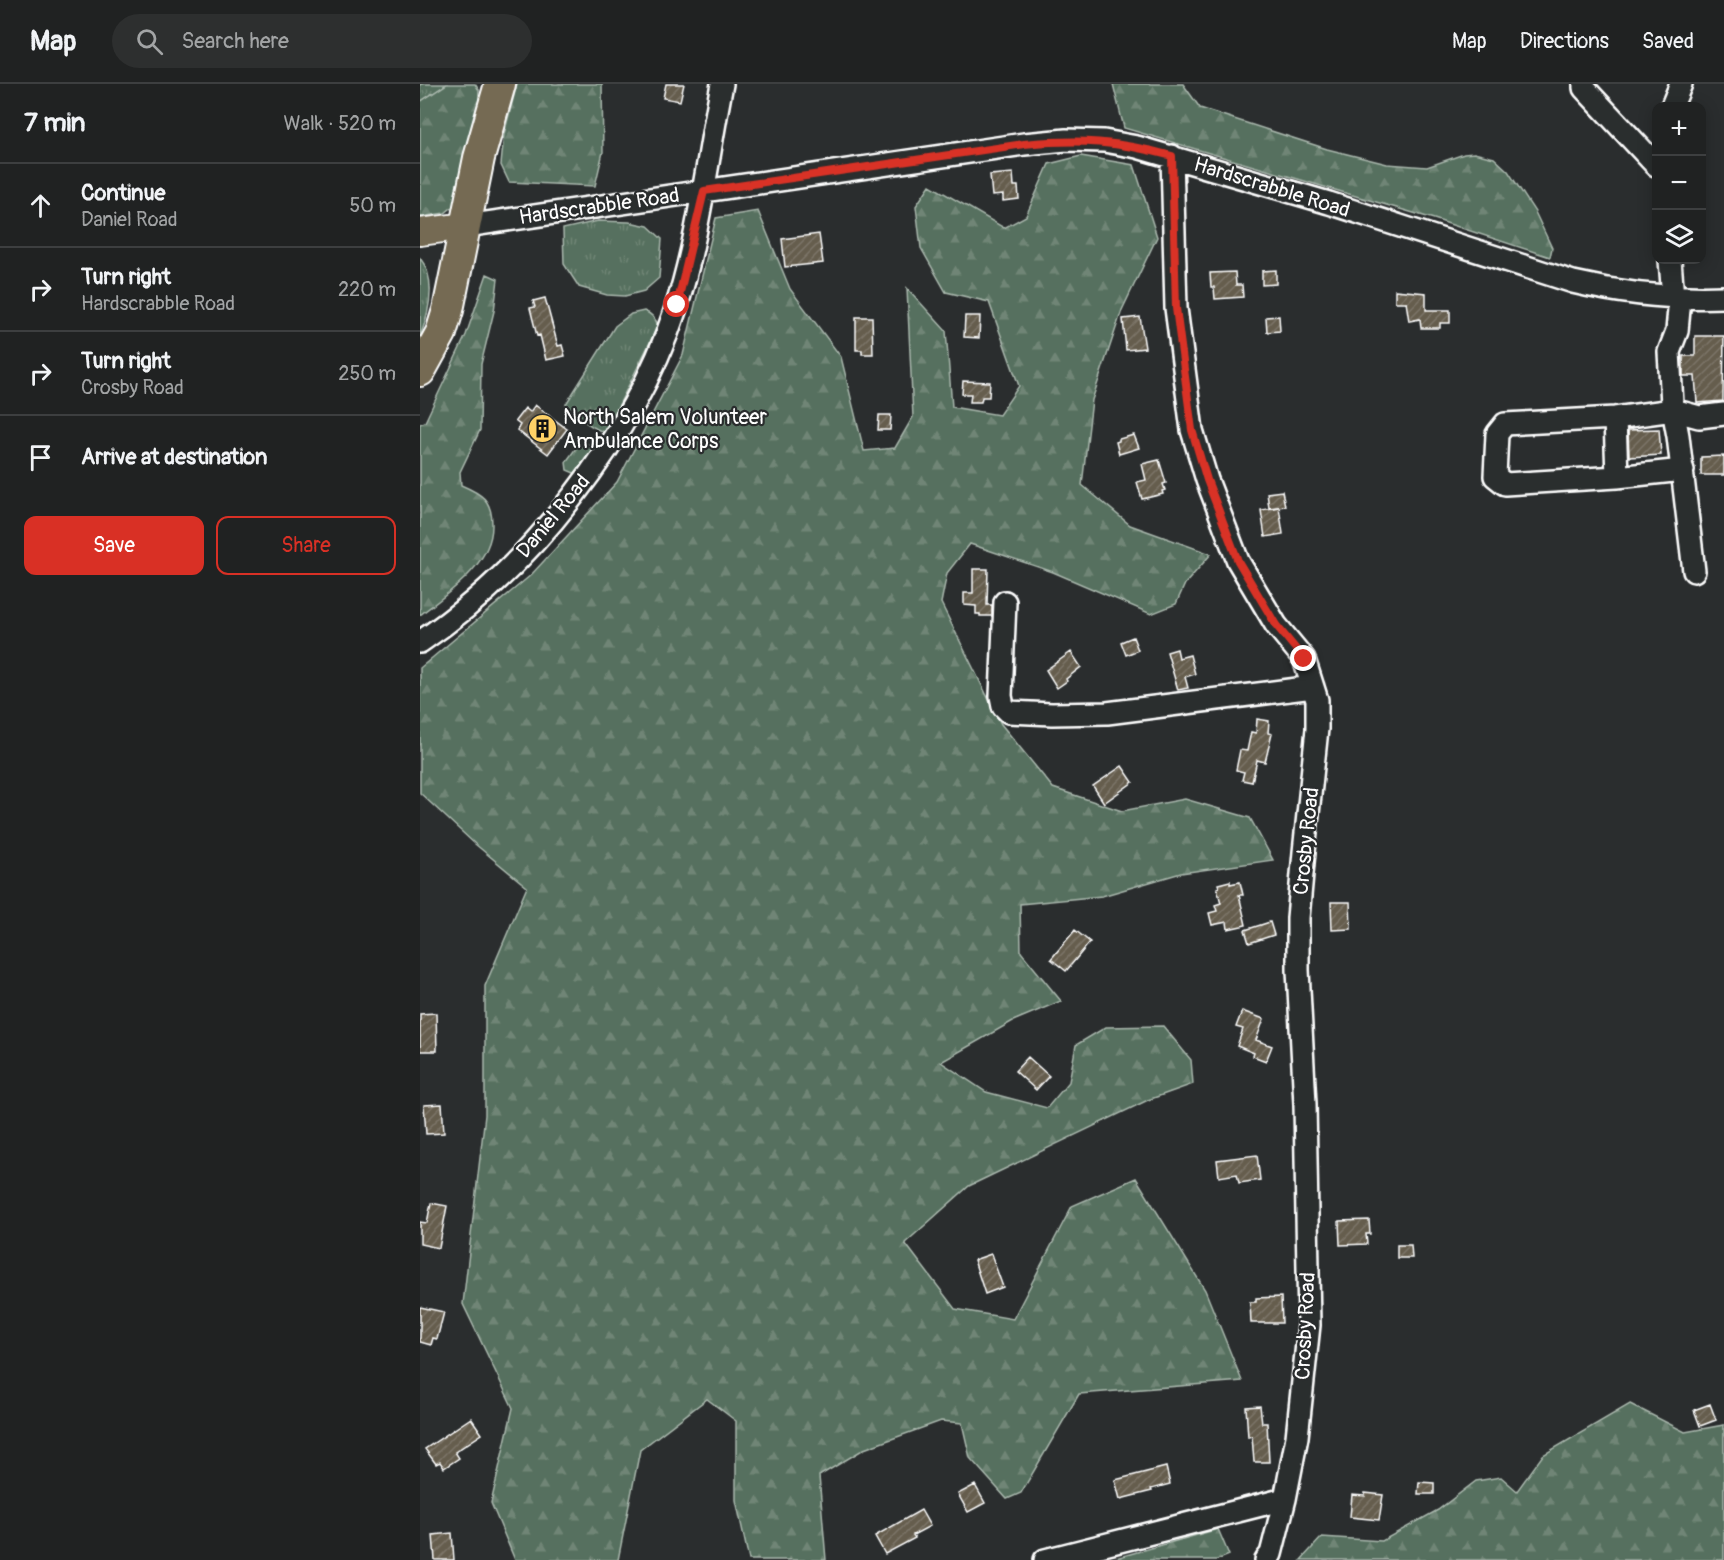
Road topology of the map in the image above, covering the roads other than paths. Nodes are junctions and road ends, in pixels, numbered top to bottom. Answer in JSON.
{"nodes":[{"id":1,"x":500,"y":84,"type":"edge"},
{"id":2,"x":722,"y":84,"type":"edge"},
{"id":3,"x":1584,"y":84,"type":"edge"},
{"id":4,"x":1681,"y":84,"type":"edge"},
{"id":5,"x":1674,"y":102,"type":"edge"},
{"id":6,"x":1172,"y":156,"type":"junction"},
{"id":7,"x":1652,"y":161,"type":"edge"},
{"id":8,"x":704,"y":191,"type":"junction"},
{"id":9,"x":466,"y":226,"type":"junction"},
{"id":10,"x":420,"y":232,"type":"edge"},
{"id":11,"x":1671,"y":264,"type":"edge"},
{"id":12,"x":1676,"y":297,"type":"junction"},
{"id":13,"x":1724,"y":297,"type":"edge"},
{"id":14,"x":420,"y":371,"type":"edge"},
{"id":15,"x":1673,"y":410,"type":"junction"},
{"id":16,"x":1724,"y":414,"type":"edge"},
{"id":17,"x":1615,"y":418,"type":"junction"},
{"id":18,"x":1683,"y":470,"type":"junction"},
{"id":19,"x":1617,"y":477,"type":"junction"},
{"id":20,"x":1694,"y":571,"type":"dead end"},
{"id":21,"x":1005,"y":602,"type":"dead end"},
{"id":22,"x":420,"y":642,"type":"edge"},
{"id":23,"x":1313,"y":687,"type":"junction"},
{"id":24,"x":1286,"y":1499,"type":"junction"},
{"id":25,"x":1268,"y":1557,"type":"edge"},
{"id":26,"x":1045,"y":1560,"type":"edge"}],
"edges":[{"from":1,"to":9,"type":"highway"},
{"from":2,"to":8,"type":"street","name":"Daniel Road"},
{"from":3,"to":7,"type":"street"},
{"from":4,"to":5,"type":"street"},
{"from":6,"to":8,"type":"street","name":"Hardscrabble Road"},
{"from":6,"to":12,"type":"street","name":"Hardscrabble Road"},
{"from":6,"to":23,"type":"street","name":"Crosby Road"},
{"from":8,"to":9,"type":"street","name":"Hardscrabble Road"},
{"from":8,"to":22,"type":"street","name":"Daniel Road"},
{"from":9,"to":10,"type":"main road","name":"Hardscrabble Road"},
{"from":9,"to":14,"type":"highway"},
{"from":11,"to":12,"type":"street"},
{"from":12,"to":13,"type":"street","name":"Hardscrabble Road"},
{"from":12,"to":15,"type":"street"},
{"from":15,"to":16,"type":"street"},
{"from":15,"to":17,"type":"street"},
{"from":15,"to":18,"type":"street"},
{"from":17,"to":19,"type":"street"},
{"from":17,"to":19,"type":"street"},
{"from":18,"to":19,"type":"street"},
{"from":18,"to":20,"type":"street"},
{"from":21,"to":23,"type":"street"},
{"from":23,"to":24,"type":"street","name":"Crosby Road"},
{"from":24,"to":25,"type":"street","name":"Crosby Road"},
{"from":24,"to":26,"type":"street"}]}
